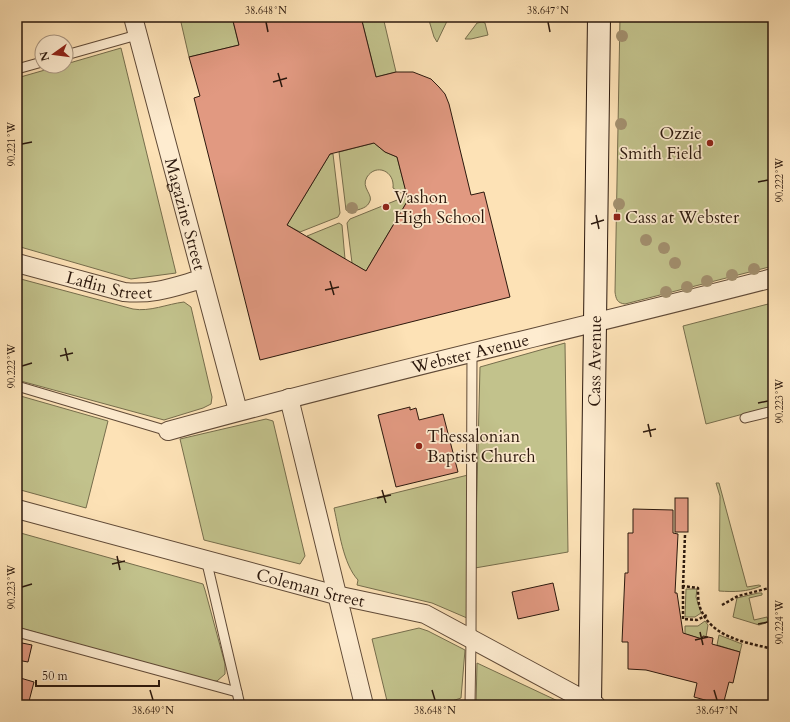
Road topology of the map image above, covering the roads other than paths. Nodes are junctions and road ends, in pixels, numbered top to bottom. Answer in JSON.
{"nodes":[{"id":1,"x":133,"y":17,"type":"edge"},
{"id":2,"x":599,"y":17,"type":"edge"},
{"id":3,"x":137,"y":35,"type":"junction"},
{"id":4,"x":74,"y":53,"type":"edge"},
{"id":5,"x":34,"y":64,"type":"edge"},
{"id":6,"x":17,"y":69,"type":"edge"},
{"id":7,"x":17,"y":263,"type":"edge"},
{"id":8,"x":773,"y":278,"type":"edge"},
{"id":9,"x":202,"y":279,"type":"junction"},
{"id":10,"x":595,"y":323,"type":"junction"},
{"id":11,"x":472,"y":352,"type":"junction"},
{"id":12,"x":17,"y":386,"type":"edge"},
{"id":13,"x":289,"y":398,"type":"junction"},
{"id":14,"x":238,"y":411,"type":"junction"},
{"id":15,"x":773,"y":411,"type":"edge"},
{"id":16,"x":745,"y":418,"type":"dead end"},
{"id":17,"x":168,"y":431,"type":"joint"},
{"id":18,"x":17,"y":508,"type":"edge"},
{"id":19,"x":206,"y":559,"type":"junction"},
{"id":20,"x":336,"y":595,"type":"junction"},
{"id":21,"x":17,"y":632,"type":"edge"},
{"id":22,"x":472,"y":639,"type":"junction"},
{"id":23,"x":237,"y":692,"type":"junction"},
{"id":24,"x":592,"y":704,"type":"edge"},
{"id":25,"x":240,"y":705,"type":"edge"},
{"id":26,"x":364,"y":705,"type":"edge"},
{"id":27,"x":470,"y":705,"type":"edge"}],
"edges":[{"from":1,"to":3,"type":"street","name":"Magazine Street"},
{"from":2,"to":10,"type":"main road","name":"Cass Avenue"},
{"from":3,"to":4,"type":"lane"},
{"from":3,"to":9,"type":"street","name":"Magazine Street"},
{"from":5,"to":6,"type":"lane"},
{"from":7,"to":9,"type":"street","name":"Laflin Street"},
{"from":8,"to":10,"type":"street","name":"Webster Avenue"},
{"from":9,"to":14,"type":"street","name":"Magazine Street"},
{"from":10,"to":11,"type":"street","name":"Webster Avenue"},
{"from":10,"to":24,"type":"main road","name":"Cass Avenue"},
{"from":11,"to":13,"type":"street","name":"Webster Avenue"},
{"from":11,"to":22,"type":"lane"},
{"from":12,"to":17,"type":"lane"},
{"from":13,"to":14,"type":"street","name":"Webster Avenue"},
{"from":13,"to":20,"type":"street"},
{"from":14,"to":17,"type":"street","name":"Webster Avenue"},
{"from":15,"to":16,"type":"lane"},
{"from":18,"to":19,"type":"street","name":"Coleman Street"},
{"from":19,"to":20,"type":"street","name":"Coleman Street"},
{"from":19,"to":23,"type":"lane"},
{"from":20,"to":22,"type":"street","name":"Coleman Street"},
{"from":20,"to":26,"type":"street"},
{"from":21,"to":23,"type":"lane"},
{"from":22,"to":24,"type":"street","name":"Coleman Street"},
{"from":22,"to":27,"type":"lane"},
{"from":23,"to":25,"type":"lane"}]}
